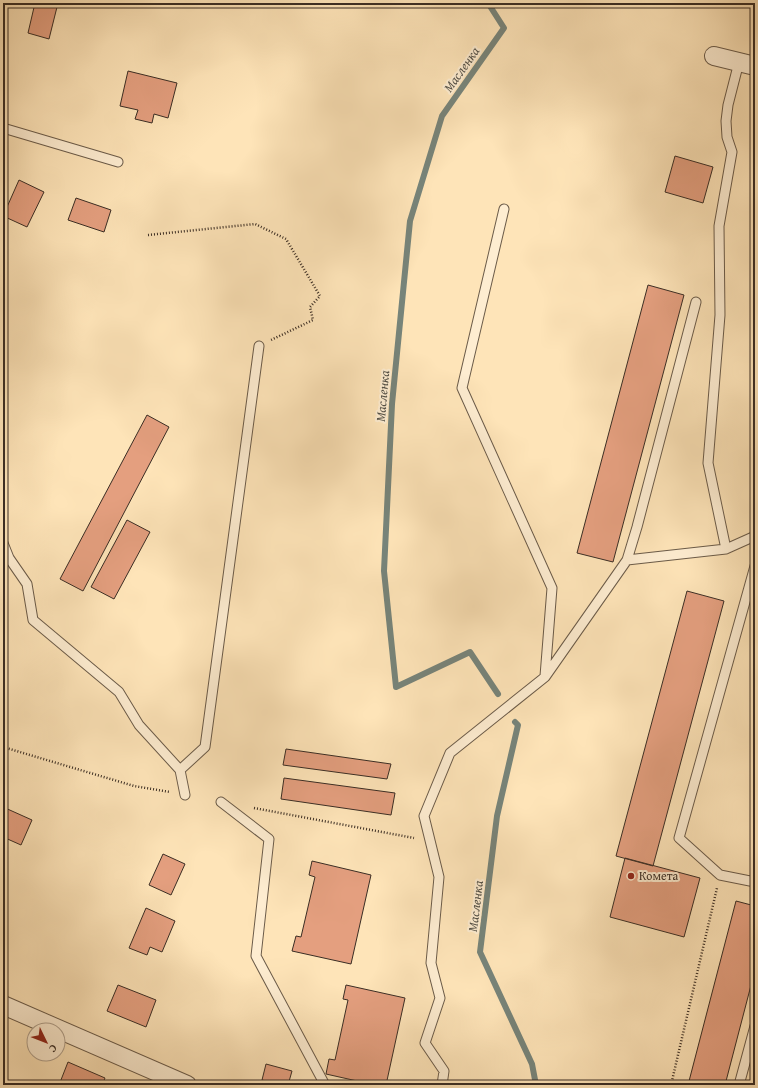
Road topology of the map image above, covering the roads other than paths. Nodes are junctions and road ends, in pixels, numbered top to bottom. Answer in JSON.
{"nodes":[{"id":1,"x":714,"y":56,"type":"dead end"},
{"id":2,"x":747,"y":64,"type":"edge"},
{"id":3,"x":3,"y":128,"type":"edge"},
{"id":4,"x":118,"y":162,"type":"dead end"},
{"id":5,"x":504,"y":209,"type":"dead end"},
{"id":6,"x":696,"y":302,"type":"dead end"},
{"id":7,"x":259,"y":346,"type":"road end"},
{"id":8,"x":755,"y":536,"type":"edge"},
{"id":9,"x":3,"y":543,"type":"edge"},
{"id":10,"x":726,"y":549,"type":"junction"},
{"id":11,"x":627,"y":560,"type":"junction"},
{"id":12,"x":755,"y":566,"type":"edge"},
{"id":13,"x":545,"y":677,"type":"junction"},
{"id":14,"x":180,"y":770,"type":"junction"},
{"id":15,"x":184,"y":795,"type":"dead end"},
{"id":16,"x":221,"y":802,"type":"dead end"},
{"id":17,"x":755,"y":882,"type":"edge"},
{"id":18,"x":3,"y":1005,"type":"edge"},
{"id":19,"x":755,"y":1026,"type":"edge"},
{"id":20,"x":149,"y":1078,"type":"edge"},
{"id":21,"x":186,"y":1085,"type":"edge"},
{"id":22,"x":325,"y":1085,"type":"edge"},
{"id":23,"x":442,"y":1085,"type":"edge"},
{"id":24,"x":739,"y":1085,"type":"edge"}],
"edges":[{"from":1,"to":2,"type":"street"},
{"from":2,"to":10,"type":"lane"},
{"from":3,"to":4,"type":"lane"},
{"from":5,"to":13,"type":"lane"},
{"from":6,"to":11,"type":"lane"},
{"from":7,"to":14,"type":"lane"},
{"from":8,"to":10,"type":"lane"},
{"from":9,"to":14,"type":"lane"},
{"from":10,"to":11,"type":"lane"},
{"from":11,"to":13,"type":"lane"},
{"from":12,"to":17,"type":"lane"},
{"from":13,"to":23,"type":"lane"},
{"from":14,"to":15,"type":"lane"},
{"from":16,"to":22,"type":"lane"},
{"from":18,"to":20,"type":"street"},
{"from":19,"to":24,"type":"lane"},
{"from":20,"to":21,"type":"street"}]}
